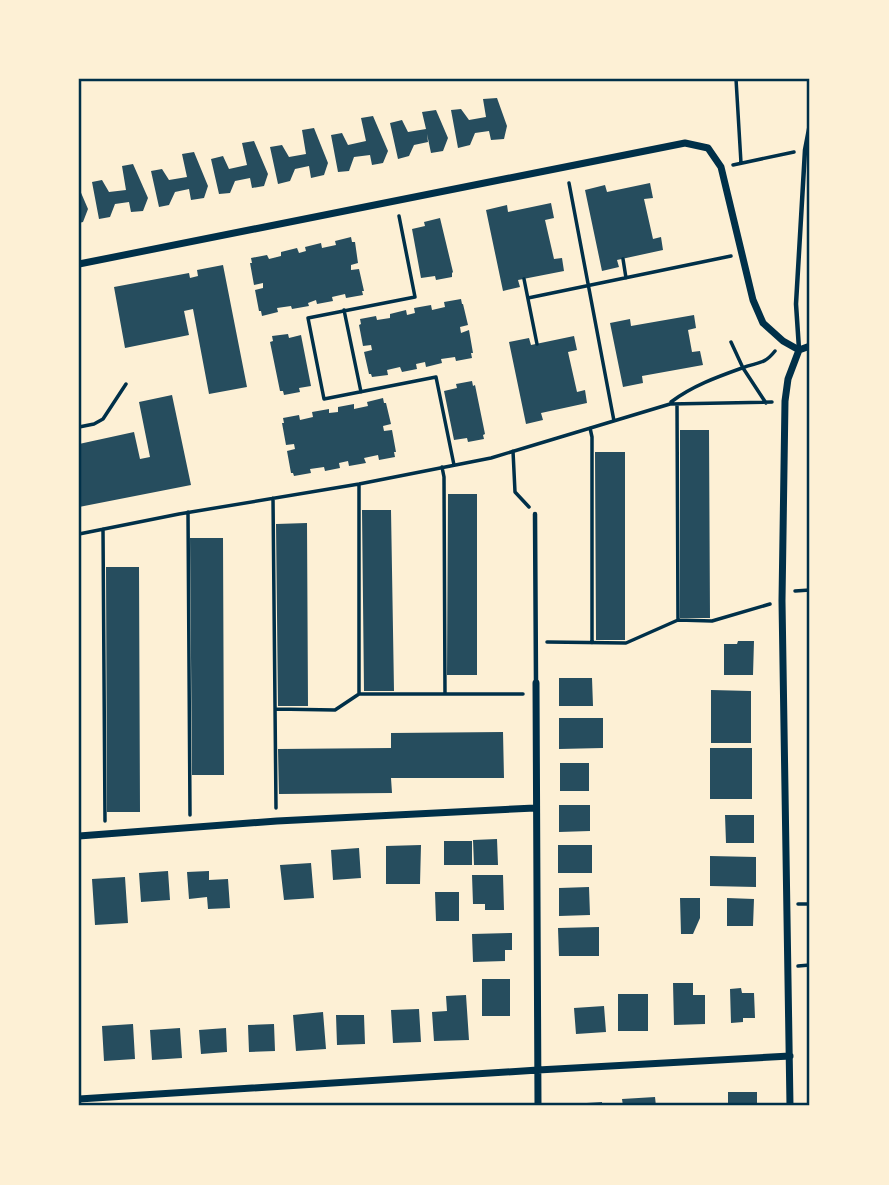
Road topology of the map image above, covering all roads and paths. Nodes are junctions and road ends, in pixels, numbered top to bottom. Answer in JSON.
{"nodes":[{"id":1,"x":736,"y":79,"type":"edge"},
{"id":2,"x":810,"y":124,"type":"edge"},
{"id":3,"x":805,"y":150,"type":"junction"},
{"id":4,"x":741,"y":163,"type":"junction"},
{"id":5,"x":721,"y":167,"type":"junction"},
{"id":6,"x":569,"y":183,"type":"dead end"},
{"id":7,"x":399,"y":216,"type":"dead end"},
{"id":8,"x":741,"y":253,"type":"junction"},
{"id":9,"x":623,"y":259,"type":"dead end"},
{"id":10,"x":79,"y":264,"type":"edge"},
{"id":11,"x":626,"y":278,"type":"junction"},
{"id":12,"x":524,"y":279,"type":"dead end"},
{"id":13,"x":589,"y":286,"type":"junction"},
{"id":14,"x":528,"y":298,"type":"junction"},
{"id":15,"x":345,"y":310,"type":"junction"},
{"id":16,"x":783,"y":341,"type":"junction"},
{"id":17,"x":731,"y":342,"type":"dead end"},
{"id":18,"x":537,"y":344,"type":"dead end"},
{"id":19,"x":810,"y":346,"type":"edge"},
{"id":20,"x":799,"y":350,"type":"junction"},
{"id":21,"x":743,"y":368,"type":"junction"},
{"id":22,"x":126,"y":384,"type":"dead end"},
{"id":23,"x":361,"y":392,"type":"junction"},
{"id":24,"x":670,"y":404,"type":"junction"},
{"id":25,"x":677,"y":404,"type":"junction"},
{"id":26,"x":614,"y":421,"type":"junction"},
{"id":27,"x":79,"y":427,"type":"edge"},
{"id":28,"x":589,"y":428,"type":"junction"},
{"id":29,"x":513,"y":451,"type":"junction"},
{"id":30,"x":454,"y":465,"type":"junction"},
{"id":31,"x":442,"y":467,"type":"junction"},
{"id":32,"x":359,"y":484,"type":"junction"},
{"id":33,"x":274,"y":498,"type":"junction"},
{"id":34,"x":188,"y":512,"type":"junction"},
{"id":35,"x":535,"y":514,"type":"joint"},
{"id":36,"x":103,"y":529,"type":"junction"},
{"id":37,"x":79,"y":534,"type":"edge"},
{"id":38,"x":782,"y":601,"type":"junction"},
{"id":39,"x":678,"y":620,"type":"junction"},
{"id":40,"x":536,"y":642,"type":"junction"},
{"id":41,"x":592,"y":643,"type":"junction"},
{"id":42,"x":536,"y":683,"type":"joint"},
{"id":43,"x":359,"y":694,"type":"junction"},
{"id":44,"x":445,"y":694,"type":"junction"},
{"id":45,"x":536,"y":694,"type":"junction"},
{"id":46,"x":275,"y":709,"type":"junction"},
{"id":47,"x":535,"y":808,"type":"junction"},
{"id":48,"x":276,"y":814,"type":"dead end"},
{"id":49,"x":191,"y":820,"type":"dead end"},
{"id":50,"x":105,"y":826,"type":"dead end"},
{"id":51,"x":79,"y":836,"type":"edge"},
{"id":52,"x":790,"y":1056,"type":"junction"},
{"id":53,"x":538,"y":1070,"type":"junction"},
{"id":54,"x":79,"y":1099,"type":"edge"},
{"id":55,"x":538,"y":1106,"type":"edge"},
{"id":56,"x":790,"y":1106,"type":"edge"}],
"edges":[{"from":1,"to":4,"type":"path"},
{"from":2,"to":3,"type":"lane"},
{"from":3,"to":4,"type":"path"},
{"from":3,"to":20,"type":"lane"},
{"from":4,"to":5,"type":"path"},
{"from":5,"to":8,"type":"street"},
{"from":5,"to":10,"type":"street"},
{"from":6,"to":13,"type":"path"},
{"from":7,"to":15,"type":"path"},
{"from":8,"to":11,"type":"path"},
{"from":8,"to":16,"type":"street"},
{"from":9,"to":11,"type":"path"},
{"from":11,"to":13,"type":"path"},
{"from":12,"to":14,"type":"path"},
{"from":13,"to":14,"type":"path"},
{"from":13,"to":26,"type":"path"},
{"from":14,"to":18,"type":"path"},
{"from":15,"to":23,"type":"path"},
{"from":15,"to":23,"type":"path"},
{"from":16,"to":20,"type":"street"},
{"from":16,"to":21,"type":"path"},
{"from":17,"to":21,"type":"path"},
{"from":19,"to":20,"type":"street"},
{"from":20,"to":38,"type":"street"},
{"from":21,"to":24,"type":"path"},
{"from":21,"to":25,"type":"path"},
{"from":22,"to":27,"type":"path"},
{"from":23,"to":30,"type":"path"},
{"from":24,"to":25,"type":"path"},
{"from":24,"to":26,"type":"path"},
{"from":25,"to":39,"type":"path"},
{"from":26,"to":28,"type":"path"},
{"from":28,"to":29,"type":"path"},
{"from":28,"to":41,"type":"path"},
{"from":29,"to":30,"type":"path"},
{"from":29,"to":35,"type":"path"},
{"from":30,"to":31,"type":"path"},
{"from":31,"to":32,"type":"path"},
{"from":31,"to":44,"type":"path"},
{"from":32,"to":33,"type":"path"},
{"from":32,"to":43,"type":"path"},
{"from":33,"to":34,"type":"path"},
{"from":33,"to":46,"type":"path"},
{"from":34,"to":36,"type":"path"},
{"from":34,"to":49,"type":"path"},
{"from":35,"to":40,"type":"lane"},
{"from":36,"to":37,"type":"path"},
{"from":36,"to":50,"type":"path"},
{"from":38,"to":39,"type":"path"},
{"from":38,"to":52,"type":"street"},
{"from":39,"to":41,"type":"path"},
{"from":40,"to":41,"type":"path"},
{"from":40,"to":42,"type":"lane"},
{"from":42,"to":45,"type":"street"},
{"from":43,"to":44,"type":"path"},
{"from":43,"to":46,"type":"path"},
{"from":44,"to":45,"type":"path"},
{"from":45,"to":47,"type":"street"},
{"from":46,"to":48,"type":"path"},
{"from":47,"to":51,"type":"street"},
{"from":47,"to":53,"type":"street"},
{"from":52,"to":53,"type":"street"},
{"from":52,"to":56,"type":"street"},
{"from":53,"to":54,"type":"street"},
{"from":53,"to":55,"type":"street"}]}
